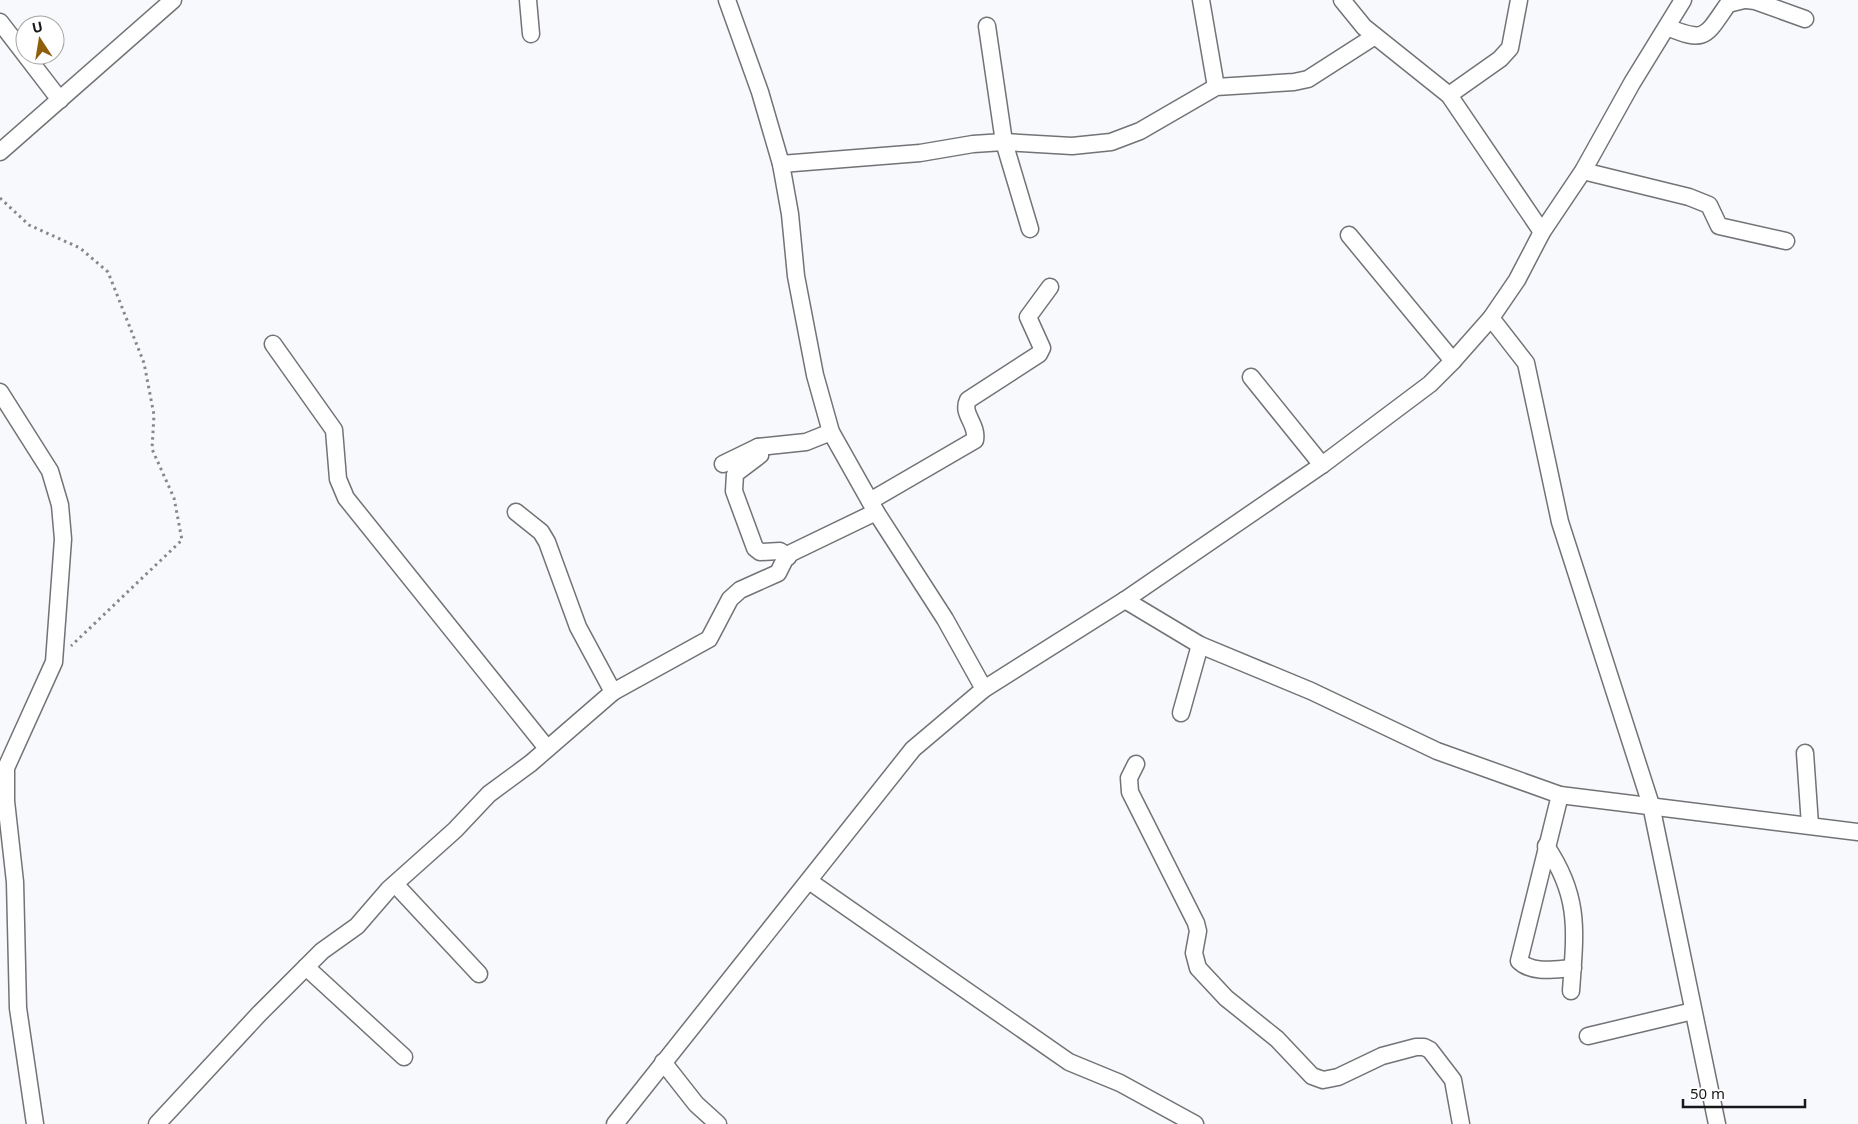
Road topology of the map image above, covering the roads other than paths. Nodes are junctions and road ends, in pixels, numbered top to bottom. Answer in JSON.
{"nodes":[{"id":1,"x":173,"y":0,"type":"edge"},
{"id":2,"x":528,"y":0,"type":"edge"},
{"id":3,"x":727,"y":0,"type":"edge"},
{"id":4,"x":1201,"y":0,"type":"edge"},
{"id":5,"x":1342,"y":0,"type":"edge"},
{"id":6,"x":1519,"y":0,"type":"edge"},
{"id":7,"x":1683,"y":0,"type":"edge"},
{"id":8,"x":1746,"y":0,"type":"edge"},
{"id":9,"x":1805,"y":19,"type":"dead end"},
{"id":10,"x":0,"y":22,"type":"edge"},
{"id":11,"x":987,"y":26,"type":"dead end"},
{"id":12,"x":1667,"y":27,"type":"junction"},
{"id":13,"x":531,"y":34,"type":"dead end"},
{"id":14,"x":1375,"y":36,"type":"junction"},
{"id":15,"x":1216,"y":87,"type":"junction"},
{"id":16,"x":1449,"y":95,"type":"junction"},
{"id":17,"x":60,"y":100,"type":"junction"},
{"id":18,"x":1004,"y":142,"type":"junction"},
{"id":19,"x":0,"y":152,"type":"edge"},
{"id":20,"x":781,"y":164,"type":"junction"},
{"id":21,"x":1583,"y":171,"type":"junction"},
{"id":22,"x":1030,"y":229,"type":"dead end"},
{"id":23,"x":1542,"y":232,"type":"junction"},
{"id":24,"x":1349,"y":235,"type":"dead end"},
{"id":25,"x":1786,"y":241,"type":"dead end"},
{"id":26,"x":1050,"y":287,"type":"dead end"},
{"id":27,"x":1491,"y":318,"type":"junction"},
{"id":28,"x":272,"y":344,"type":"dead end"},
{"id":29,"x":1453,"y":361,"type":"junction"},
{"id":30,"x":1252,"y":377,"type":"dead end"},
{"id":31,"x":0,"y":392,"type":"edge"},
{"id":32,"x":831,"y":432,"type":"junction"},
{"id":33,"x":758,"y":447,"type":"junction"},
{"id":34,"x":724,"y":464,"type":"dead end"},
{"id":35,"x":1322,"y":465,"type":"junction"},
{"id":36,"x":873,"y":506,"type":"junction"},
{"id":37,"x":516,"y":512,"type":"dead end"},
{"id":38,"x":788,"y":557,"type":"junction"},
{"id":39,"x":1125,"y":600,"type":"junction"},
{"id":40,"x":1200,"y":645,"type":"junction"},
{"id":41,"x":984,"y":689,"type":"junction"},
{"id":42,"x":613,"y":692,"type":"junction"},
{"id":43,"x":1181,"y":713,"type":"dead end"},
{"id":44,"x":546,"y":748,"type":"junction"},
{"id":45,"x":1805,"y":753,"type":"dead end"},
{"id":46,"x":1136,"y":764,"type":"dead end"},
{"id":47,"x":1560,"y":795,"type":"junction"},
{"id":48,"x":1651,"y":805,"type":"junction"},
{"id":49,"x":1810,"y":826,"type":"junction"},
{"id":50,"x":1858,"y":832,"type":"edge"},
{"id":51,"x":1546,"y":846,"type":"junction"},
{"id":52,"x":809,"y":881,"type":"junction"},
{"id":53,"x":395,"y":884,"type":"junction"},
{"id":54,"x":306,"y":967,"type":"junction"},
{"id":55,"x":1573,"y":968,"type":"junction"},
{"id":56,"x":479,"y":974,"type":"dead end"},
{"id":57,"x":1571,"y":991,"type":"dead end"},
{"id":58,"x":1693,"y":1011,"type":"junction"},
{"id":59,"x":1588,"y":1036,"type":"dead end"},
{"id":60,"x":404,"y":1057,"type":"dead end"},
{"id":61,"x":663,"y":1062,"type":"junction"},
{"id":62,"x":35,"y":1124,"type":"edge"},
{"id":63,"x":157,"y":1124,"type":"edge"},
{"id":64,"x":615,"y":1124,"type":"edge"},
{"id":65,"x":718,"y":1124,"type":"edge"},
{"id":66,"x":1195,"y":1124,"type":"edge"},
{"id":67,"x":1461,"y":1124,"type":"edge"},
{"id":68,"x":1717,"y":1124,"type":"edge"}],
"edges":[{"from":1,"to":17,"type":"street"},
{"from":2,"to":13,"type":"street"},
{"from":3,"to":20,"type":"street"},
{"from":4,"to":15,"type":"street"},
{"from":5,"to":14,"type":"street"},
{"from":6,"to":16,"type":"street"},
{"from":7,"to":12,"type":"street"},
{"from":8,"to":9,"type":"street"},
{"from":8,"to":12,"type":"street"},
{"from":10,"to":17,"type":"street"},
{"from":11,"to":18,"type":"street"},
{"from":12,"to":21,"type":"street"},
{"from":14,"to":15,"type":"street"},
{"from":14,"to":16,"type":"street"},
{"from":15,"to":18,"type":"street"},
{"from":16,"to":23,"type":"street"},
{"from":17,"to":19,"type":"street"},
{"from":18,"to":20,"type":"street"},
{"from":18,"to":22,"type":"street"},
{"from":20,"to":32,"type":"street"},
{"from":21,"to":23,"type":"street"},
{"from":21,"to":25,"type":"street"},
{"from":23,"to":27,"type":"street"},
{"from":24,"to":29,"type":"street"},
{"from":26,"to":36,"type":"street"},
{"from":27,"to":29,"type":"street"},
{"from":27,"to":48,"type":"street"},
{"from":28,"to":44,"type":"street"},
{"from":29,"to":35,"type":"street"},
{"from":30,"to":35,"type":"street"},
{"from":31,"to":62,"type":"street"},
{"from":32,"to":33,"type":"street"},
{"from":32,"to":36,"type":"street"},
{"from":33,"to":34,"type":"street"},
{"from":33,"to":38,"type":"street"},
{"from":35,"to":39,"type":"street"},
{"from":36,"to":38,"type":"street"},
{"from":36,"to":41,"type":"street"},
{"from":37,"to":42,"type":"street"},
{"from":38,"to":42,"type":"street"},
{"from":39,"to":40,"type":"street"},
{"from":39,"to":41,"type":"street"},
{"from":40,"to":43,"type":"street"},
{"from":40,"to":47,"type":"street"},
{"from":41,"to":52,"type":"street"},
{"from":42,"to":44,"type":"street"},
{"from":44,"to":53,"type":"street"},
{"from":45,"to":49,"type":"street"},
{"from":46,"to":67,"type":"street"},
{"from":47,"to":48,"type":"street"},
{"from":47,"to":51,"type":"street"},
{"from":48,"to":49,"type":"street"},
{"from":48,"to":58,"type":"street"},
{"from":49,"to":50,"type":"street"},
{"from":51,"to":55,"type":"street"},
{"from":51,"to":55,"type":"street"},
{"from":52,"to":61,"type":"street"},
{"from":52,"to":66,"type":"street"},
{"from":53,"to":54,"type":"street"},
{"from":53,"to":56,"type":"street"},
{"from":54,"to":60,"type":"street"},
{"from":54,"to":63,"type":"street"},
{"from":55,"to":57,"type":"street"},
{"from":58,"to":59,"type":"street"},
{"from":58,"to":68,"type":"street"},
{"from":61,"to":64,"type":"street"},
{"from":61,"to":65,"type":"street"}]}
